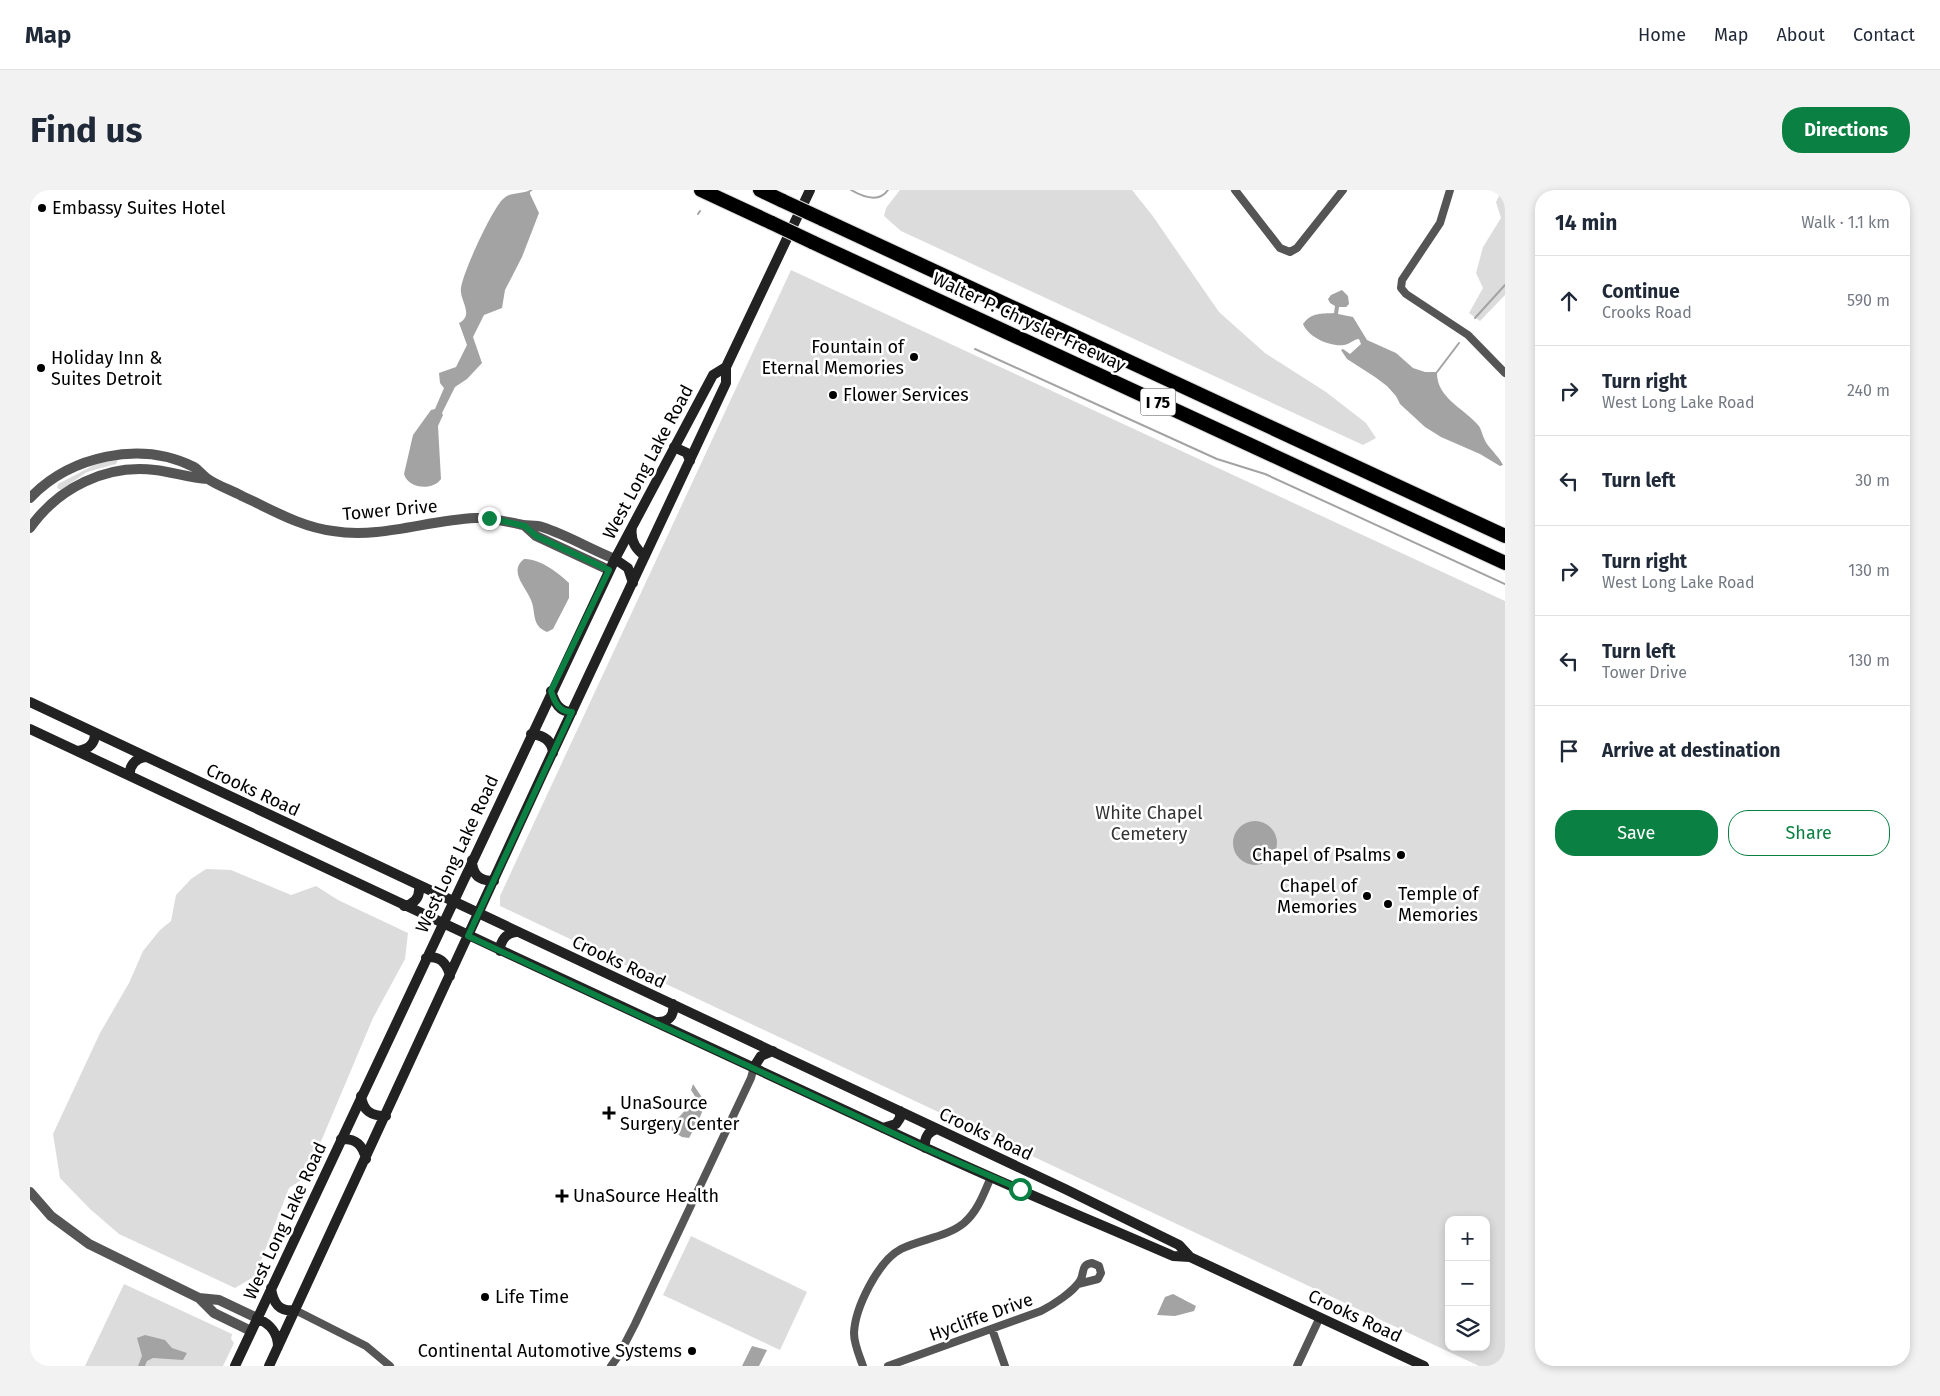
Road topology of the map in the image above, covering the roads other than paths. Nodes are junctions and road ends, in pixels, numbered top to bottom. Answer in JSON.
{"nodes":[{"id":1,"x":700,"y":190,"type":"edge"},
{"id":2,"x":760,"y":190,"type":"edge"},
{"id":3,"x":810,"y":190,"type":"edge"},
{"id":4,"x":1235,"y":190,"type":"edge"},
{"id":5,"x":1343,"y":190,"type":"edge"},
{"id":6,"x":1450,"y":190,"type":"edge"},
{"id":7,"x":726,"y":367,"type":"junction"},
{"id":8,"x":1505,"y":373,"type":"edge"},
{"id":9,"x":674,"y":447,"type":"junction"},
{"id":10,"x":690,"y":461,"type":"junction"},
{"id":11,"x":208,"y":479,"type":"junction"},
{"id":12,"x":30,"y":498,"type":"edge"},
{"id":13,"x":525,"y":526,"type":"junction"},
{"id":14,"x":632,"y":526,"type":"junction"},
{"id":15,"x":30,"y":528,"type":"edge"},
{"id":16,"x":1505,"y":536,"type":"edge"},
{"id":17,"x":645,"y":556,"type":"junction"},
{"id":18,"x":615,"y":558,"type":"junction"},
{"id":19,"x":1505,"y":563,"type":"edge"},
{"id":20,"x":609,"y":570,"type":"junction"},
{"id":21,"x":632,"y":583,"type":"junction"},
{"id":22,"x":551,"y":691,"type":"junction"},
{"id":23,"x":30,"y":702,"type":"edge"},
{"id":24,"x":572,"y":712,"type":"junction"},
{"id":25,"x":30,"y":729,"type":"edge"},
{"id":26,"x":95,"y":732,"type":"junction"},
{"id":27,"x":531,"y":734,"type":"junction"},
{"id":28,"x":78,"y":751,"type":"junction"},
{"id":29,"x":553,"y":752,"type":"junction"},
{"id":30,"x":145,"y":757,"type":"junction"},
{"id":31,"x":130,"y":776,"type":"junction"},
{"id":32,"x":472,"y":860,"type":"junction"},
{"id":33,"x":494,"y":881,"type":"junction"},
{"id":34,"x":420,"y":886,"type":"junction"},
{"id":35,"x":452,"y":902,"type":"junction"},
{"id":36,"x":404,"y":906,"type":"junction"},
{"id":37,"x":478,"y":914,"type":"junction"},
{"id":38,"x":442,"y":924,"type":"junction"},
{"id":39,"x":516,"y":932,"type":"junction"},
{"id":40,"x":468,"y":936,"type":"junction"},
{"id":41,"x":500,"y":951,"type":"junction"},
{"id":42,"x":426,"y":958,"type":"junction"},
{"id":43,"x":450,"y":976,"type":"junction"},
{"id":44,"x":673,"y":1004,"type":"junction"},
{"id":45,"x":656,"y":1022,"type":"junction"},
{"id":46,"x":773,"y":1051,"type":"junction"},
{"id":47,"x":754,"y":1067,"type":"junction"},
{"id":48,"x":361,"y":1096,"type":"junction"},
{"id":49,"x":900,"y":1111,"type":"junction"},
{"id":50,"x":386,"y":1116,"type":"junction"},
{"id":51,"x":883,"y":1128,"type":"junction"},
{"id":52,"x":938,"y":1129,"type":"junction"},
{"id":53,"x":341,"y":1139,"type":"junction"},
{"id":54,"x":925,"y":1148,"type":"junction"},
{"id":55,"x":366,"y":1159,"type":"junction"},
{"id":56,"x":991,"y":1177,"type":"junction"},
{"id":57,"x":1065,"y":1189,"type":"junction"},
{"id":58,"x":30,"y":1192,"type":"edge"},
{"id":59,"x":1052,"y":1203,"type":"junction"},
{"id":60,"x":1190,"y":1257,"type":"junction"},
{"id":61,"x":1078,"y":1284,"type":"dead end"},
{"id":62,"x":271,"y":1288,"type":"junction"},
{"id":63,"x":199,"y":1298,"type":"junction"},
{"id":64,"x":295,"y":1310,"type":"junction"},
{"id":65,"x":1320,"y":1317,"type":"junction"},
{"id":66,"x":257,"y":1318,"type":"junction"},
{"id":67,"x":992,"y":1329,"type":"junction"},
{"id":68,"x":251,"y":1331,"type":"junction"},
{"id":69,"x":278,"y":1347,"type":"junction"},
{"id":70,"x":235,"y":1366,"type":"edge"},
{"id":71,"x":269,"y":1366,"type":"edge"},
{"id":72,"x":390,"y":1366,"type":"edge"},
{"id":73,"x":611,"y":1366,"type":"edge"},
{"id":74,"x":863,"y":1366,"type":"edge"},
{"id":75,"x":888,"y":1366,"type":"edge"},
{"id":76,"x":1005,"y":1366,"type":"edge"},
{"id":77,"x":1297,"y":1366,"type":"edge"},
{"id":78,"x":1424,"y":1366,"type":"edge"}],
"edges":[{"from":1,"to":19,"type":"highway","name":"Walter P. Chrysler Freeway","number":"I 75","bridge":true},
{"from":2,"to":16,"type":"highway","name":"Walter P. Chrysler Freeway","number":"I 75","bridge":true},
{"from":3,"to":7,"type":"main road","name":"West Long Lake Road"},
{"from":4,"to":5,"type":"street"},
{"from":6,"to":8,"type":"street"},
{"from":7,"to":9,"type":"main road","name":"West Long Lake Road"},
{"from":7,"to":10,"type":"main road","name":"West Long Lake Road"},
{"from":9,"to":10,"type":"main road"},
{"from":9,"to":14,"type":"main road","name":"West Long Lake Road"},
{"from":10,"to":17,"type":"main road","name":"West Long Lake Road"},
{"from":11,"to":12,"type":"street","name":"Tower Drive"},
{"from":11,"to":13,"type":"street","name":"Tower Drive"},
{"from":11,"to":15,"type":"street","name":"Tower Drive"},
{"from":13,"to":18,"type":"street","name":"Tower Drive"},
{"from":13,"to":20,"type":"street","name":"Tower Drive"},
{"from":14,"to":17,"type":"main road"},
{"from":14,"to":18,"type":"main road","name":"West Long Lake Road"},
{"from":17,"to":21,"type":"main road","name":"West Long Lake Road"},
{"from":18,"to":20,"type":"main road","name":"West Long Lake Road"},
{"from":18,"to":21,"type":"main road"},
{"from":20,"to":22,"type":"main road","name":"West Long Lake Road"},
{"from":21,"to":24,"type":"main road","name":"West Long Lake Road"},
{"from":22,"to":24,"type":"main road"},
{"from":22,"to":27,"type":"main road","name":"West Long Lake Road"},
{"from":23,"to":26,"type":"main road","name":"Crooks Road"},
{"from":24,"to":29,"type":"main road","name":"West Long Lake Road"},
{"from":25,"to":28,"type":"main road","name":"Crooks Road"},
{"from":26,"to":28,"type":"main road"},
{"from":26,"to":30,"type":"main road","name":"Crooks Road"},
{"from":27,"to":29,"type":"main road"},
{"from":27,"to":32,"type":"main road","name":"West Long Lake Road"},
{"from":28,"to":31,"type":"main road","name":"Crooks Road"},
{"from":29,"to":33,"type":"main road","name":"West Long Lake Road"},
{"from":30,"to":31,"type":"main road"},
{"from":30,"to":34,"type":"main road","name":"Crooks Road"},
{"from":31,"to":36,"type":"main road","name":"Crooks Road"},
{"from":32,"to":33,"type":"main road"},
{"from":32,"to":35,"type":"main road","name":"West Long Lake Road"},
{"from":33,"to":37,"type":"main road","name":"West Long Lake Road"},
{"from":34,"to":35,"type":"main road","name":"Crooks Road"},
{"from":34,"to":36,"type":"main road"},
{"from":35,"to":37,"type":"main road","name":"Crooks Road"},
{"from":35,"to":38,"type":"main road","name":"West Long Lake Road"},
{"from":36,"to":38,"type":"main road","name":"Crooks Road"},
{"from":37,"to":39,"type":"main road","name":"Crooks Road"},
{"from":37,"to":40,"type":"main road","name":"West Long Lake Road"},
{"from":38,"to":40,"type":"main road","name":"Crooks Road"},
{"from":38,"to":42,"type":"main road","name":"West Long Lake Road"},
{"from":39,"to":41,"type":"main road"},
{"from":39,"to":44,"type":"main road","name":"Crooks Road"},
{"from":40,"to":41,"type":"main road","name":"Crooks Road"},
{"from":40,"to":43,"type":"main road","name":"West Long Lake Road"},
{"from":41,"to":45,"type":"main road","name":"Crooks Road"},
{"from":42,"to":43,"type":"main road"},
{"from":42,"to":48,"type":"main road","name":"West Long Lake Road"},
{"from":43,"to":50,"type":"main road","name":"West Long Lake Road"},
{"from":44,"to":45,"type":"main road"},
{"from":44,"to":46,"type":"main road","name":"Crooks Road"},
{"from":45,"to":47,"type":"main road","name":"Crooks Road"},
{"from":46,"to":47,"type":"main road"},
{"from":46,"to":49,"type":"main road","name":"Crooks Road"},
{"from":47,"to":51,"type":"main road","name":"Crooks Road"},
{"from":47,"to":73,"type":"street"},
{"from":48,"to":50,"type":"main road"},
{"from":48,"to":53,"type":"main road","name":"West Long Lake Road"},
{"from":49,"to":51,"type":"main road"},
{"from":49,"to":52,"type":"main road","name":"Crooks Road"},
{"from":50,"to":55,"type":"main road","name":"West Long Lake Road"},
{"from":51,"to":54,"type":"main road","name":"Crooks Road"},
{"from":52,"to":54,"type":"main road"},
{"from":52,"to":57,"type":"main road","name":"Crooks Road"},
{"from":53,"to":55,"type":"main road"},
{"from":53,"to":62,"type":"main road","name":"West Long Lake Road"},
{"from":54,"to":56,"type":"main road","name":"Crooks Road"},
{"from":55,"to":64,"type":"main road","name":"West Long Lake Road"},
{"from":56,"to":59,"type":"main road","name":"Crooks Road"},
{"from":56,"to":74,"type":"street"},
{"from":57,"to":59,"type":"main road"},
{"from":57,"to":60,"type":"main road","name":"Crooks Road"},
{"from":58,"to":63,"type":"street"},
{"from":59,"to":60,"type":"main road","name":"Crooks Road"},
{"from":60,"to":65,"type":"main road","name":"Crooks Road"},
{"from":61,"to":67,"type":"street","name":"Hycliffe Drive"},
{"from":62,"to":64,"type":"main road"},
{"from":62,"to":66,"type":"main road","name":"West Long Lake Road"},
{"from":63,"to":66,"type":"street"},
{"from":63,"to":68,"type":"street"},
{"from":64,"to":69,"type":"main road","name":"West Long Lake Road"},
{"from":64,"to":72,"type":"street"},
{"from":65,"to":77,"type":"street"},
{"from":65,"to":78,"type":"main road","name":"Crooks Road"},
{"from":66,"to":68,"type":"main road","name":"West Long Lake Road"},
{"from":66,"to":69,"type":"main road"},
{"from":67,"to":75,"type":"street","name":"Hycliffe Drive"},
{"from":67,"to":76,"type":"street"},
{"from":68,"to":70,"type":"main road","name":"West Long Lake Road"},
{"from":69,"to":71,"type":"main road","name":"West Long Lake Road"}]}
